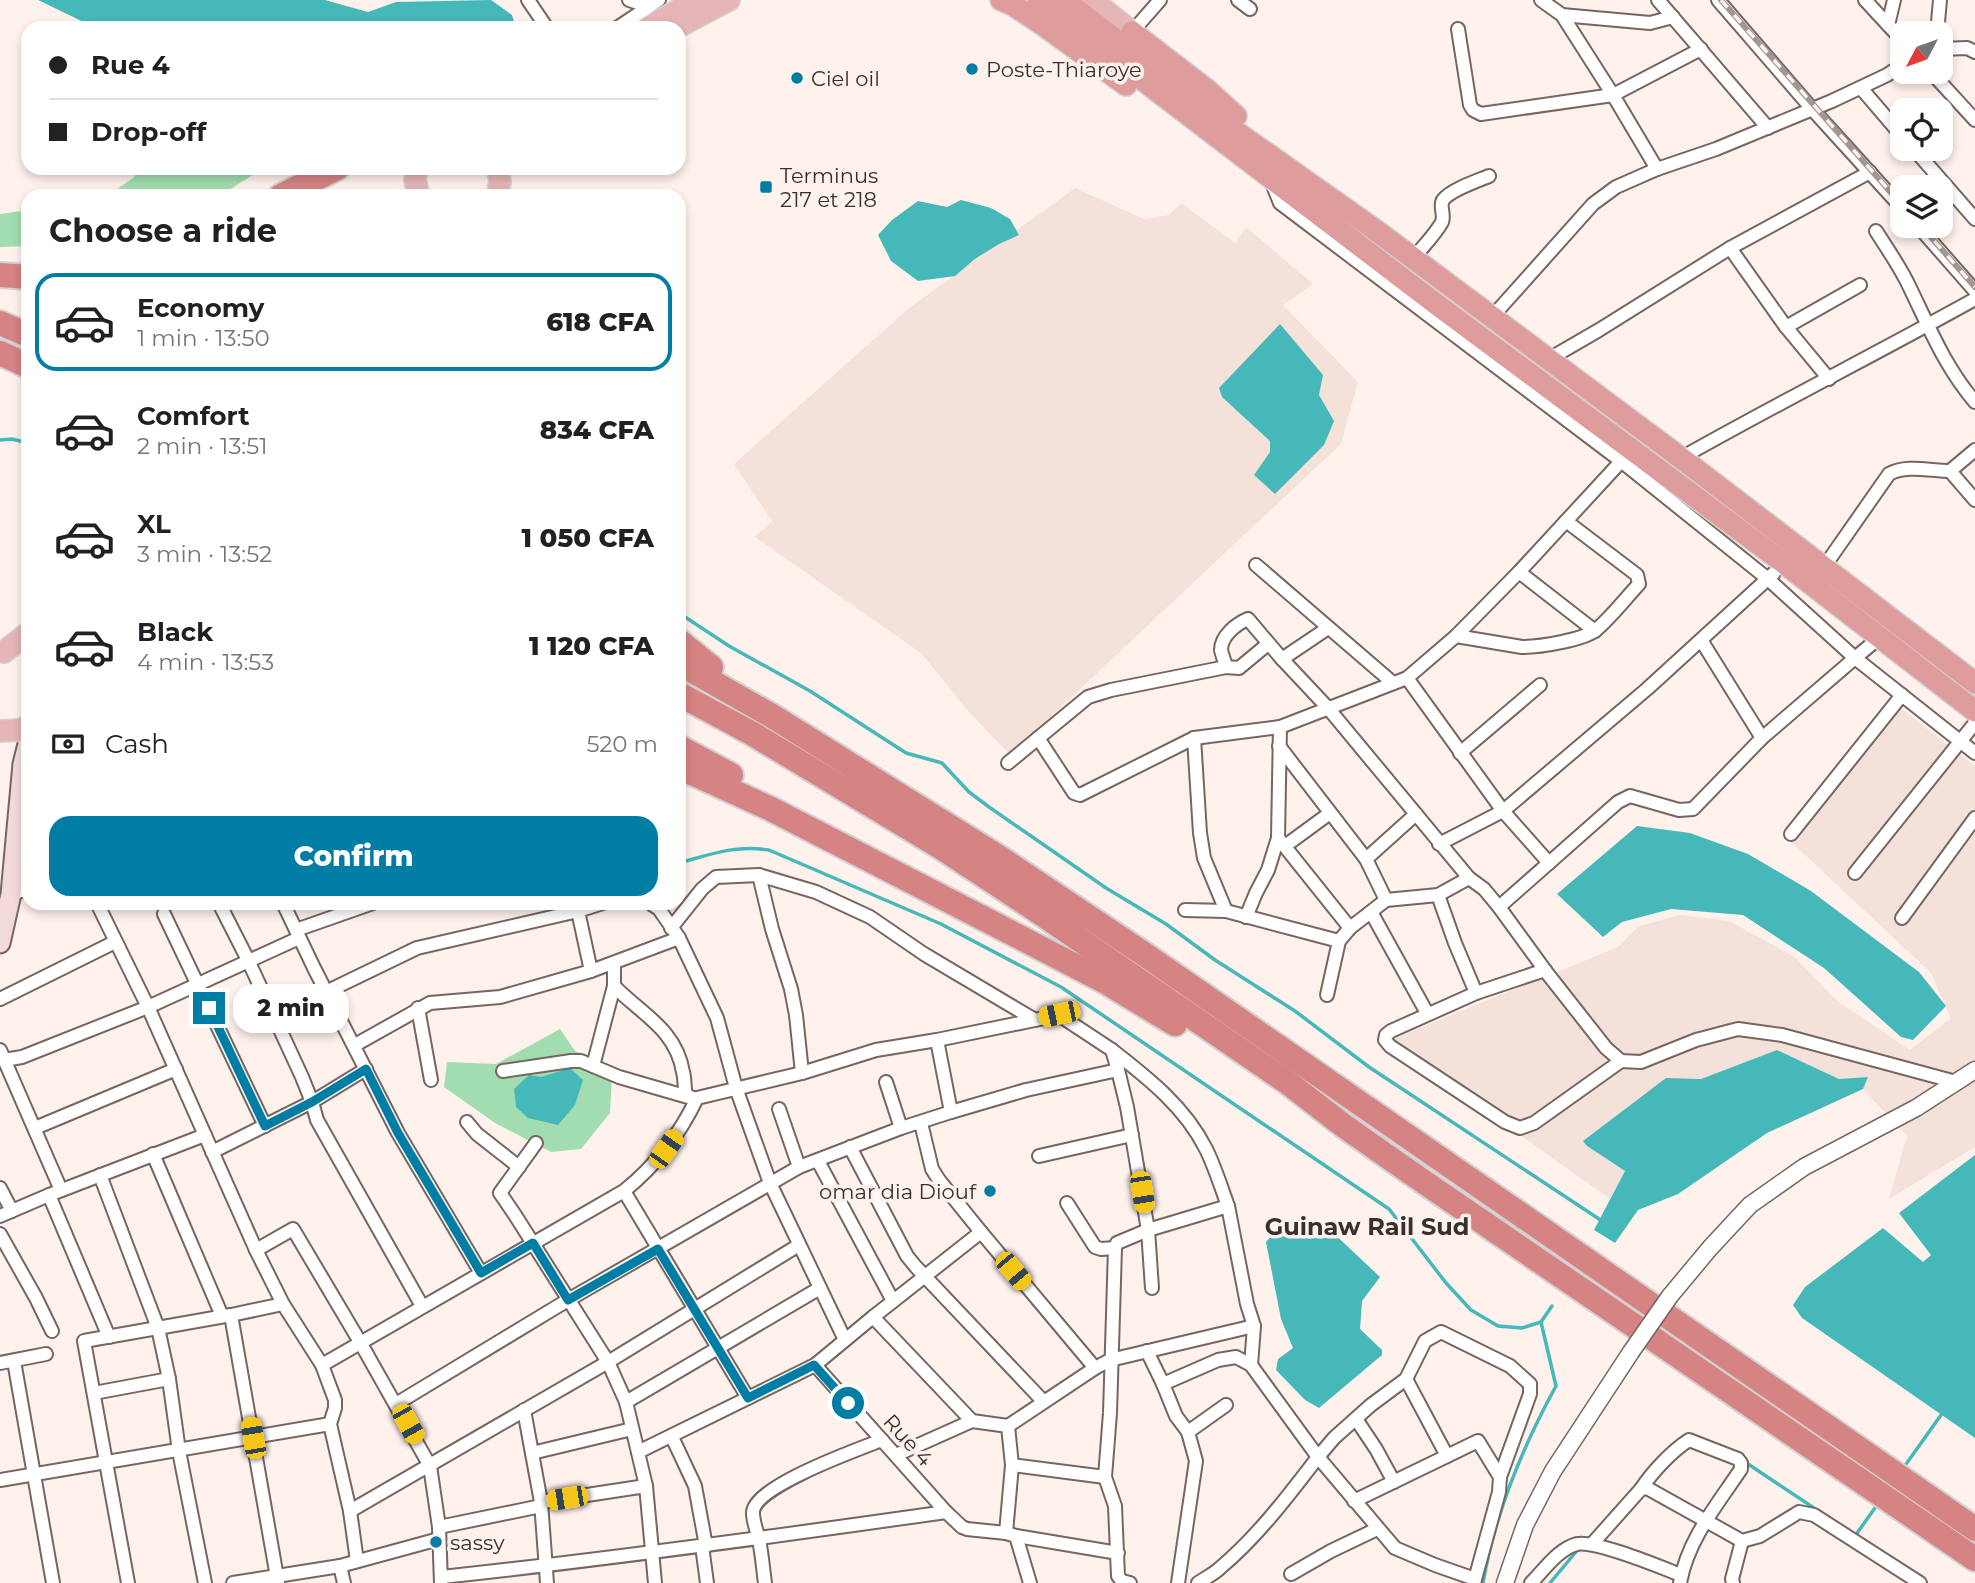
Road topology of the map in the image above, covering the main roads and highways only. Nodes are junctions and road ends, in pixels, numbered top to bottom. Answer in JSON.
{"nodes":[{"id":1,"x":695,"y":0,"type":"edge"},
{"id":2,"x":730,"y":0,"type":"edge"},
{"id":3,"x":1001,"y":0,"type":"edge"},
{"id":4,"x":1038,"y":0,"type":"edge"},
{"id":5,"x":1064,"y":0,"type":"edge"},
{"id":6,"x":1092,"y":0,"type":"edge"},
{"id":7,"x":660,"y":21,"type":"edge"},
{"id":8,"x":686,"y":23,"type":"edge"},
{"id":9,"x":1132,"y":32,"type":"joint"},
{"id":10,"x":1175,"y":95,"type":"junction"},
{"id":11,"x":1249,"y":151,"type":"junction"},
{"id":12,"x":323,"y":175,"type":"edge"},
{"id":13,"x":295,"y":189,"type":"edge"},
{"id":14,"x":0,"y":275,"type":"edge"},
{"id":15,"x":21,"y":276,"type":"edge"},
{"id":16,"x":0,"y":323,"type":"edge"},
{"id":17,"x":21,"y":332,"type":"edge"},
{"id":18,"x":0,"y":354,"type":"edge"},
{"id":19,"x":21,"y":363,"type":"edge"},
{"id":20,"x":21,"y":638,"type":"edge"},
{"id":21,"x":686,"y":647,"type":"edge"},
{"id":22,"x":2,"y":653,"type":"edge"},
{"id":23,"x":21,"y":655,"type":"edge"},
{"id":24,"x":686,"y":667,"type":"edge"},
{"id":25,"x":1975,"y":683,"type":"edge"},
{"id":26,"x":686,"y":698,"type":"edge"},
{"id":27,"x":1975,"y":711,"type":"edge"},
{"id":28,"x":772,"y":716,"type":"junction"},
{"id":29,"x":21,"y":730,"type":"edge"},
{"id":30,"x":0,"y":731,"type":"edge"},
{"id":31,"x":686,"y":751,"type":"edge"},
{"id":32,"x":686,"y":760,"type":"edge"},
{"id":33,"x":686,"y":770,"type":"edge"},
{"id":34,"x":686,"y":782,"type":"edge"},
{"id":35,"x":21,"y":798,"type":"edge"},
{"id":36,"x":771,"y":809,"type":"junction"},
{"id":37,"x":15,"y":899,"type":"edge"},
{"id":38,"x":0,"y":943,"type":"edge"},
{"id":39,"x":1287,"y":1083,"type":"junction"},
{"id":40,"x":1975,"y":1529,"type":"edge"},
{"id":41,"x":1975,"y":1559,"type":"edge"}],
"edges":[{"from":1,"to":7,"type":"main road"},
{"from":2,"to":8,"type":"main road"},
{"from":3,"to":11,"type":"highway"},
{"from":4,"to":10,"type":"highway"},
{"from":5,"to":10,"type":"highway"},
{"from":6,"to":9,"type":"main road"},
{"from":9,"to":11,"type":"highway"},
{"from":10,"to":11,"type":"highway"},
{"from":11,"to":25,"type":"highway"},
{"from":11,"to":27,"type":"highway"},
{"from":12,"to":13,"type":"highway"},
{"from":14,"to":15,"type":"highway"},
{"from":16,"to":17,"type":"highway"},
{"from":18,"to":19,"type":"highway"},
{"from":20,"to":22,"type":"main road"},
{"from":21,"to":28,"type":"highway"},
{"from":22,"to":23,"type":"main road"},
{"from":24,"to":28,"type":"highway"},
{"from":26,"to":39,"type":"highway"},
{"from":28,"to":40,"type":"highway"},
{"from":29,"to":30,"type":"main road"},
{"from":31,"to":36,"type":"highway"},
{"from":32,"to":36,"type":"highway"},
{"from":33,"to":36,"type":"highway"},
{"from":34,"to":36,"type":"highway"},
{"from":35,"to":37,"type":"main road"},
{"from":36,"to":39,"type":"highway"},
{"from":37,"to":38,"type":"main road"},
{"from":39,"to":41,"type":"highway"}]}
